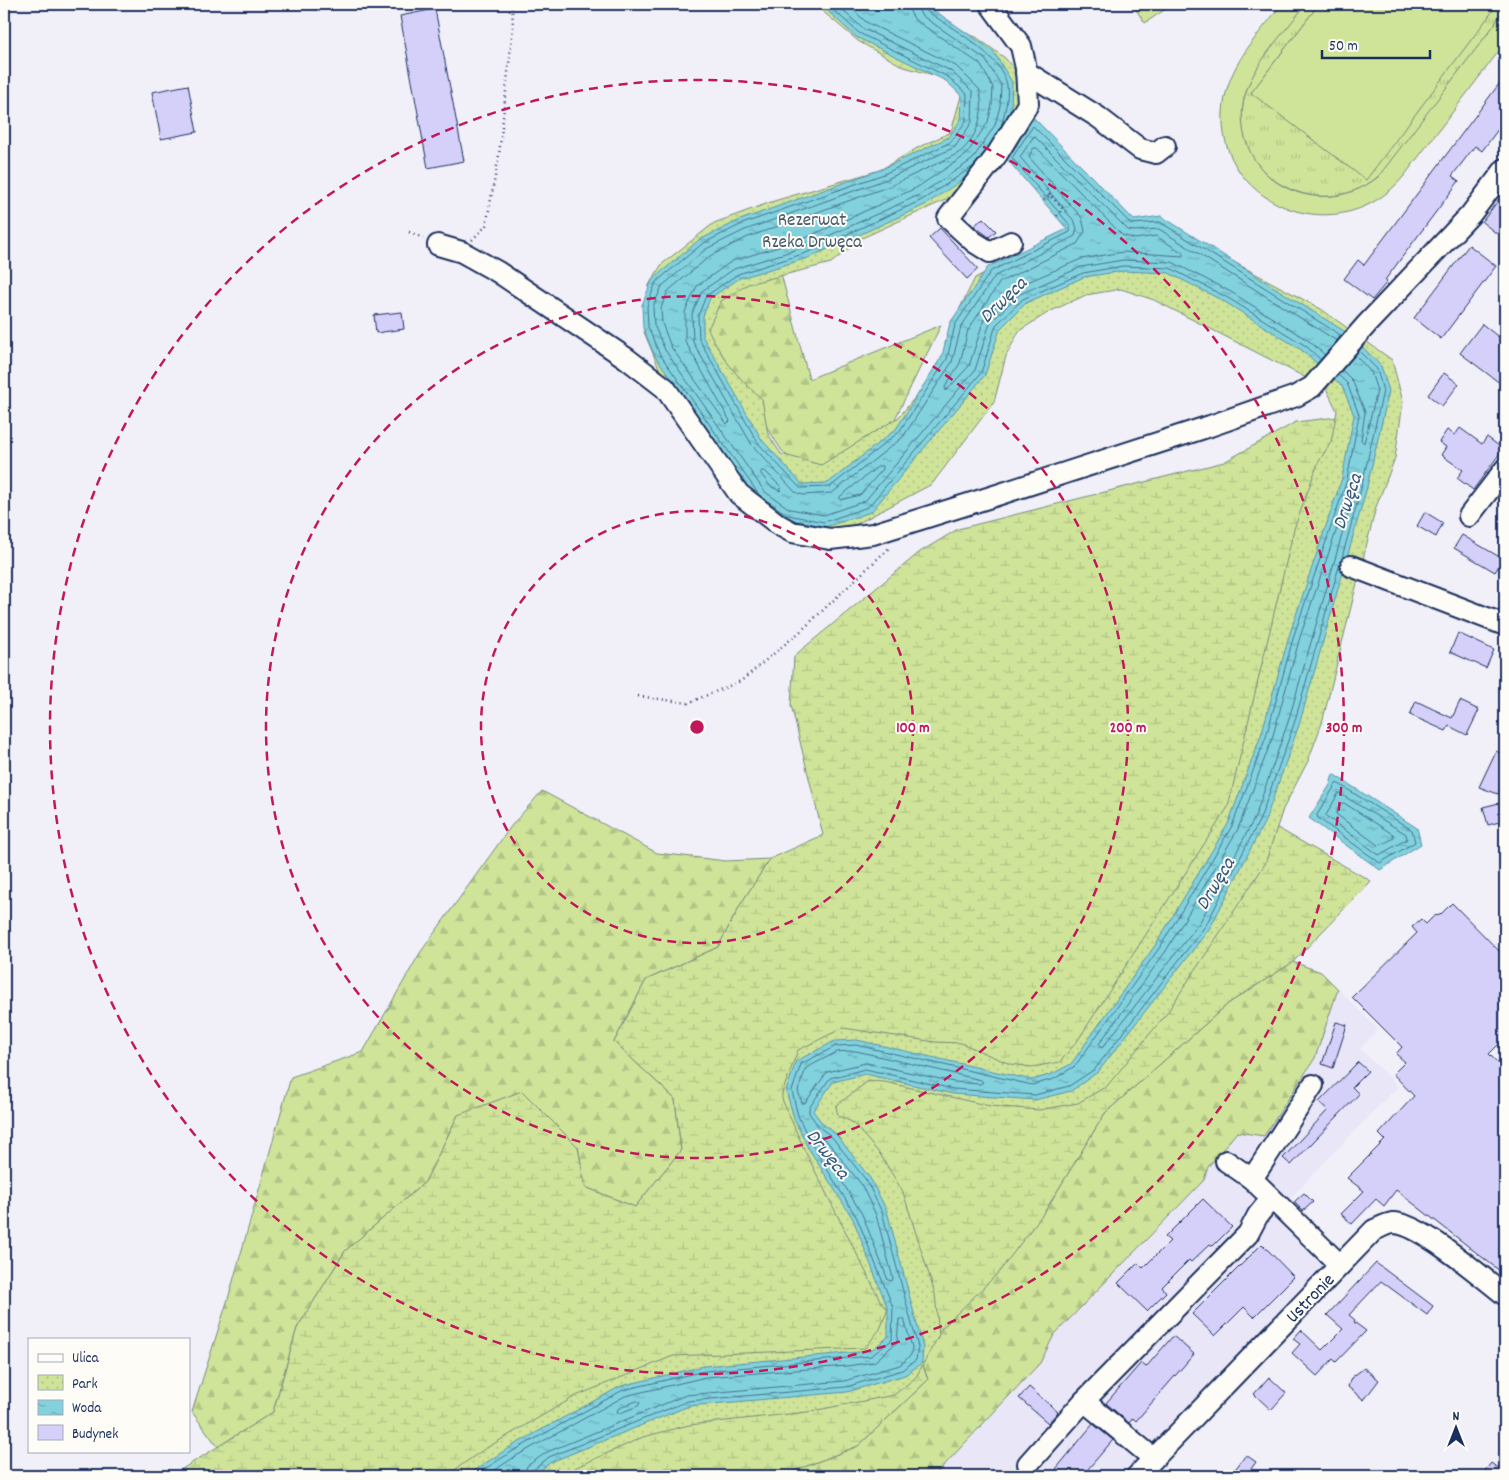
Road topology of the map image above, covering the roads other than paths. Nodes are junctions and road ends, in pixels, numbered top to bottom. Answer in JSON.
{"nodes":[{"id":1,"x":990,"y":4,"type":"edge"},
{"id":2,"x":1026,"y":72,"type":"junction"},
{"id":3,"x":1165,"y":146,"type":"dead end"},
{"id":4,"x":1505,"y":169,"type":"edge"},
{"id":5,"x":1011,"y":242,"type":"dead end"},
{"id":6,"x":438,"y":245,"type":"road end"},
{"id":7,"x":1505,"y":469,"type":"edge"},
{"id":8,"x":1470,"y":516,"type":"dead end"},
{"id":9,"x":1350,"y":566,"type":"dead end"},
{"id":10,"x":1505,"y":625,"type":"edge"},
{"id":11,"x":1313,"y":1085,"type":"dead end"},
{"id":12,"x":1226,"y":1161,"type":"dead end"},
{"id":13,"x":1252,"y":1179,"type":"junction"},
{"id":14,"x":1271,"y":1199,"type":"junction"},
{"id":15,"x":1340,"y":1265,"type":"junction"},
{"id":16,"x":1505,"y":1294,"type":"edge"},
{"id":17,"x":1084,"y":1401,"type":"junction"},
{"id":18,"x":1153,"y":1458,"type":"junction"},
{"id":19,"x":1028,"y":1464,"type":"dead end"},
{"id":20,"x":1137,"y":1476,"type":"edge"}],
"edges":[{"from":1,"to":2,"type":"street"},
{"from":2,"to":3,"type":"street"},
{"from":2,"to":5,"type":"street"},
{"from":4,"to":6,"type":"street"},
{"from":7,"to":8,"type":"street"},
{"from":9,"to":10,"type":"street"},
{"from":11,"to":13,"type":"street"},
{"from":12,"to":13,"type":"street"},
{"from":13,"to":14,"type":"street"},
{"from":14,"to":15,"type":"street"},
{"from":14,"to":17,"type":"street"},
{"from":15,"to":16,"type":"street","name":"Ustronie"},
{"from":15,"to":18,"type":"street","name":"Ustronie"},
{"from":17,"to":18,"type":"street"},
{"from":17,"to":19,"type":"street"},
{"from":18,"to":20,"type":"street","name":"Ustronie"}]}
